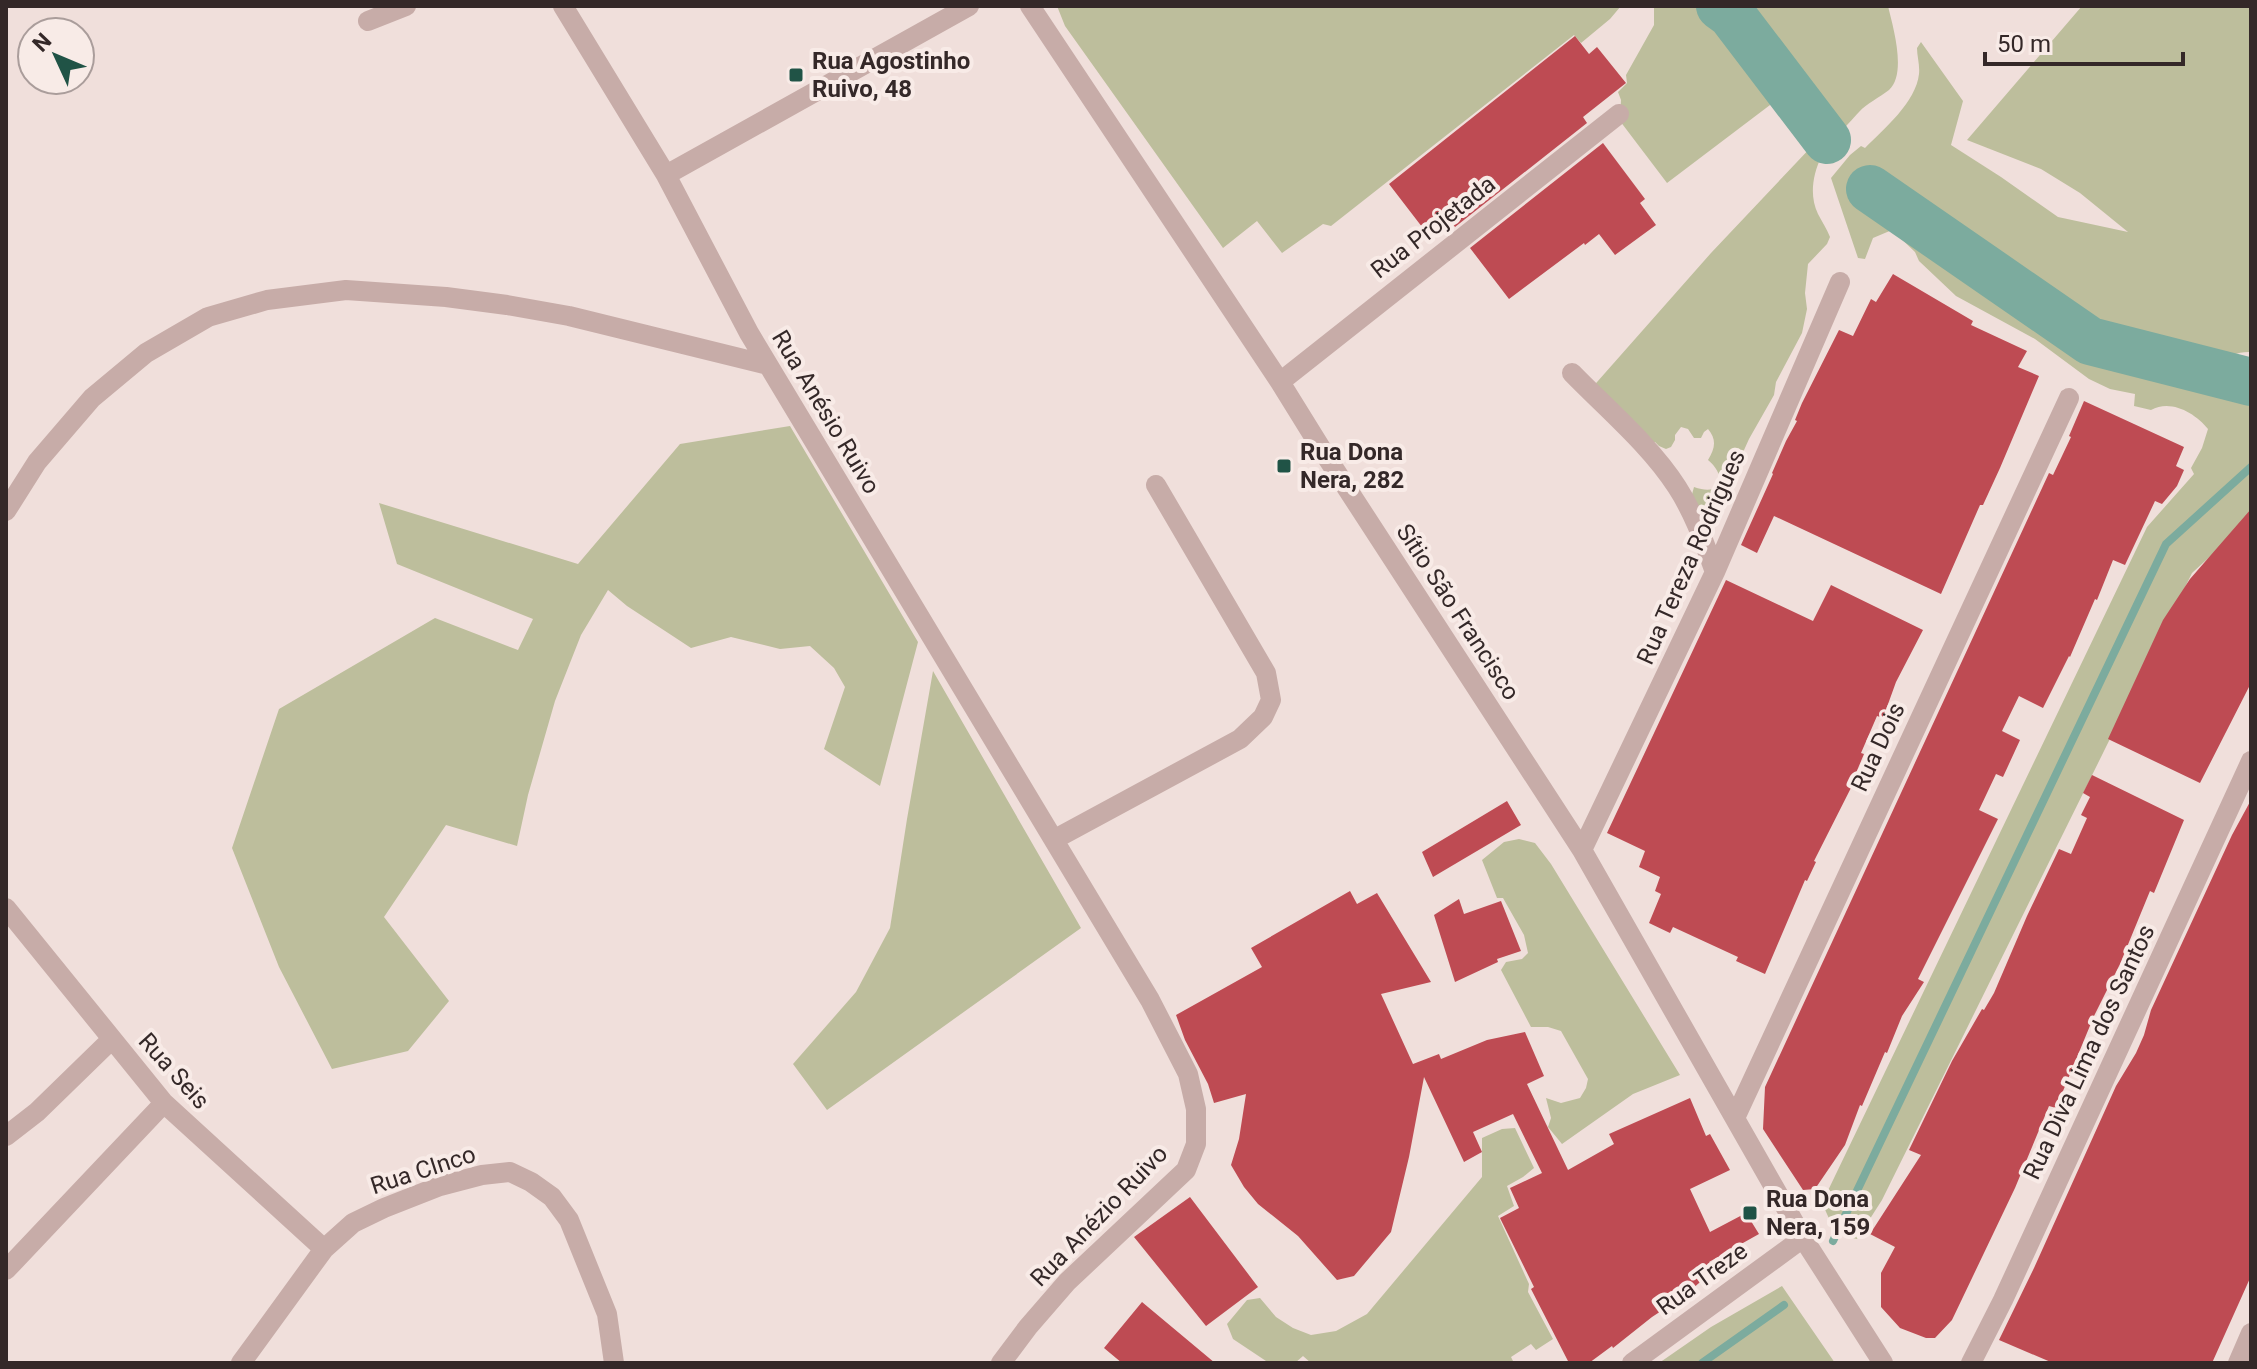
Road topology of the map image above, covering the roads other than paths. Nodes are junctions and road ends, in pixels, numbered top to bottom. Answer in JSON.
{"nodes":[{"id":1,"x":406,"y":6,"type":"edge"},
{"id":2,"x":563,"y":6,"type":"edge"},
{"id":3,"x":969,"y":6,"type":"edge"},
{"id":4,"x":1030,"y":6,"type":"edge"},
{"id":5,"x":368,"y":21,"type":"dead end"},
{"id":6,"x":1619,"y":114,"type":"dead end"},
{"id":7,"x":666,"y":175,"type":"junction"},
{"id":8,"x":1840,"y":282,"type":"dead end"},
{"id":9,"x":768,"y":365,"type":"junction"},
{"id":10,"x":1572,"y":373,"type":"dead end"},
{"id":11,"x":1280,"y":382,"type":"junction"},
{"id":12,"x":2069,"y":398,"type":"dead end"},
{"id":13,"x":1156,"y":485,"type":"dead end"},
{"id":14,"x":6,"y":511,"type":"edge"},
{"id":15,"x":1715,"y":572,"type":"junction"},
{"id":16,"x":2251,"y":761,"type":"edge"},
{"id":17,"x":1055,"y":839,"type":"junction"},
{"id":18,"x":1582,"y":850,"type":"junction"},
{"id":19,"x":6,"y":908,"type":"edge"},
{"id":20,"x":112,"y":1039,"type":"junction"},
{"id":21,"x":164,"y":1103,"type":"junction"},
{"id":22,"x":1735,"y":1118,"type":"junction"},
{"id":23,"x":6,"y":1136,"type":"edge"},
{"id":24,"x":1803,"y":1238,"type":"junction"},
{"id":25,"x":324,"y":1249,"type":"junction"},
{"id":26,"x":6,"y":1270,"type":"edge"},
{"id":27,"x":2251,"y":1333,"type":"edge"},
{"id":28,"x":241,"y":1363,"type":"edge"},
{"id":29,"x":614,"y":1363,"type":"edge"},
{"id":30,"x":1001,"y":1363,"type":"edge"},
{"id":31,"x":1632,"y":1363,"type":"edge"},
{"id":32,"x":1883,"y":1363,"type":"edge"},
{"id":33,"x":1971,"y":1363,"type":"edge"},
{"id":34,"x":2238,"y":1363,"type":"edge"}],
"edges":[{"from":1,"to":5,"type":"street"},
{"from":2,"to":7,"type":"street","name":"Rua Anésio Ruivo"},
{"from":3,"to":7,"type":"street"},
{"from":4,"to":11,"type":"street","name":"Sítio São Francisco"},
{"from":6,"to":11,"type":"street","name":"Rua Projetada"},
{"from":7,"to":9,"type":"street","name":"Rua Anésio Ruivo"},
{"from":8,"to":15,"type":"street","name":"Rua Tereza Rodrigues"},
{"from":9,"to":14,"type":"street"},
{"from":9,"to":17,"type":"street","name":"Rua Anésio Ruivo"},
{"from":10,"to":15,"type":"street"},
{"from":11,"to":18,"type":"street","name":"Sítio São Francisco"},
{"from":12,"to":22,"type":"street","name":"Rua Dois"},
{"from":13,"to":17,"type":"street"},
{"from":15,"to":18,"type":"street","name":"Rua Tereza Rodrigues"},
{"from":16,"to":33,"type":"street","name":"Rua Diva Lima dos Santos"},
{"from":17,"to":30,"type":"street","name":"Rua Anézio Ruivo"},
{"from":18,"to":22,"type":"street","name":"Sítio São Francisco"},
{"from":19,"to":20,"type":"street","name":"Rua Seis"},
{"from":20,"to":21,"type":"street","name":"Rua Seis"},
{"from":20,"to":23,"type":"street"},
{"from":21,"to":25,"type":"street","name":"Rua Seis"},
{"from":21,"to":26,"type":"street"},
{"from":22,"to":24,"type":"street","name":"Sítio São Francisco"},
{"from":24,"to":31,"type":"street","name":"Rua Treze"},
{"from":24,"to":32,"type":"street","name":"Sítio São Francisco"},
{"from":25,"to":28,"type":"street","name":"Rua CInco"},
{"from":25,"to":29,"type":"street","name":"Rua CInco"},
{"from":27,"to":34,"type":"street"}]}
